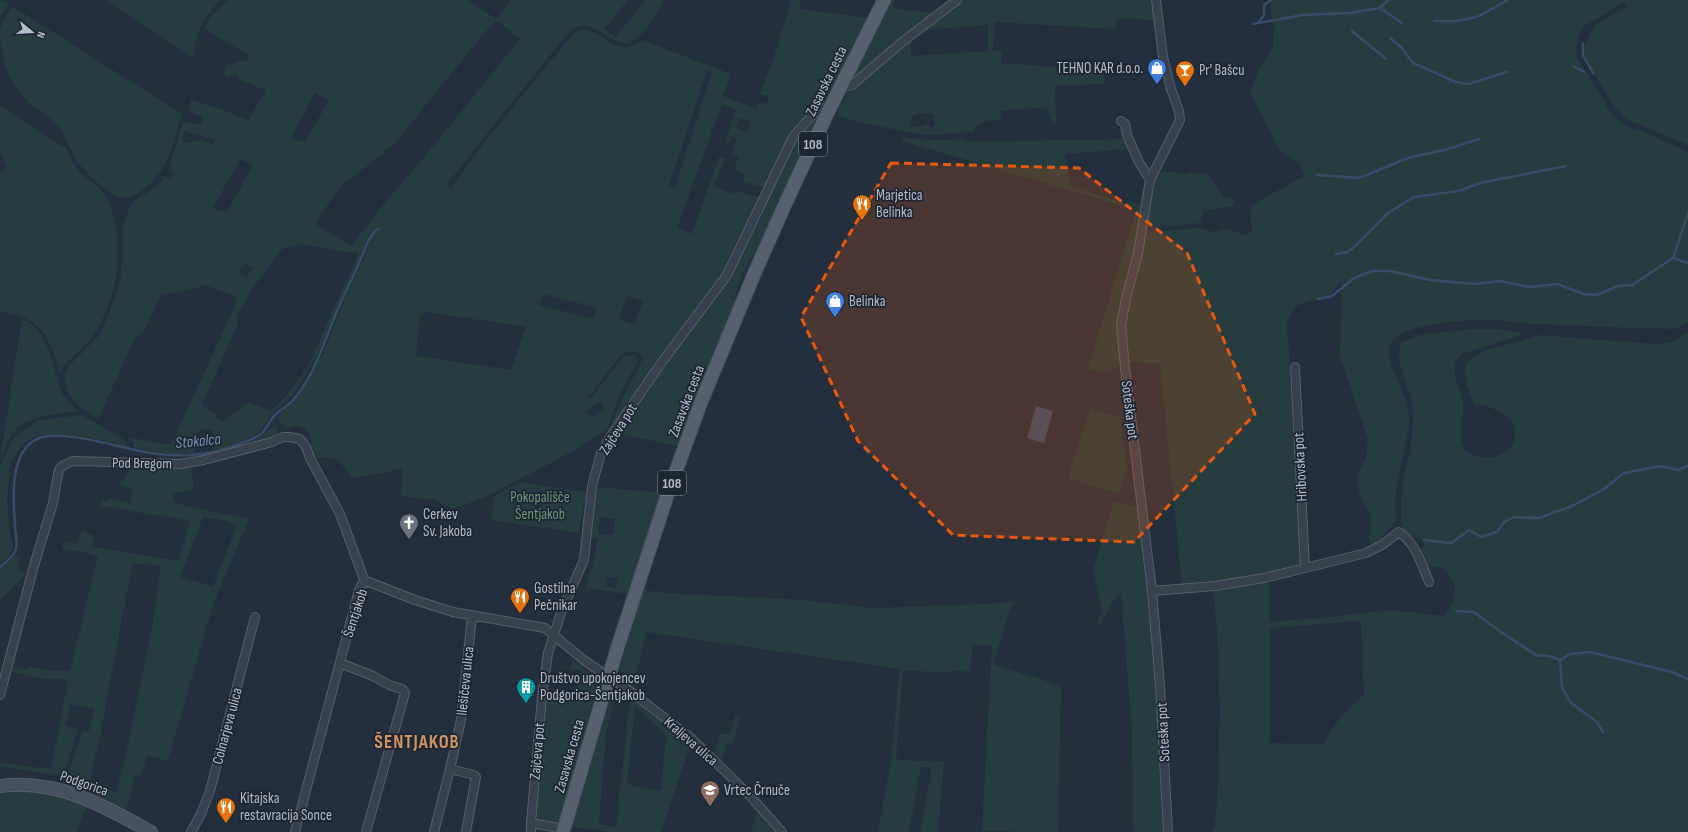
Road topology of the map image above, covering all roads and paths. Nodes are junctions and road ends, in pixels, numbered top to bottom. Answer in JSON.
{"nodes":[{"id":1,"x":884,"y":0,"type":"edge"},
{"id":2,"x":956,"y":0,"type":"edge"},
{"id":3,"x":1156,"y":0,"type":"edge"},
{"id":4,"x":840,"y":88,"type":"junction"},
{"id":5,"x":832,"y":104,"type":"junction"},
{"id":6,"x":1121,"y":122,"type":"dead end"},
{"id":7,"x":1150,"y":180,"type":"junction"},
{"id":8,"x":1295,"y":367,"type":"dead end"},
{"id":9,"x":1304,"y":568,"type":"junction"},
{"id":10,"x":366,"y":582,"type":"junction"},
{"id":11,"x":1428,"y":582,"type":"dead end"},
{"id":12,"x":1152,"y":591,"type":"junction"},
{"id":13,"x":255,"y":616,"type":"dead end"},
{"id":14,"x":472,"y":616,"type":"junction"},
{"id":15,"x":553,"y":636,"type":"junction"},
{"id":16,"x":340,"y":663,"type":"junction"},
{"id":17,"x":608,"y":677,"type":"junction"},
{"id":18,"x":0,"y":695,"type":"edge"},
{"id":19,"x":450,"y":768,"type":"junction"},
{"id":20,"x":0,"y":786,"type":"edge"},
{"id":21,"x":531,"y":823,"type":"junction"},
{"id":22,"x":563,"y":830,"type":"edge"},
{"id":23,"x":151,"y":832,"type":"edge"},
{"id":24,"x":191,"y":832,"type":"edge"},
{"id":25,"x":294,"y":832,"type":"edge"},
{"id":26,"x":366,"y":832,"type":"edge"},
{"id":27,"x":434,"y":832,"type":"edge"},
{"id":28,"x":466,"y":832,"type":"edge"},
{"id":29,"x":531,"y":832,"type":"edge"},
{"id":30,"x":782,"y":832,"type":"edge"},
{"id":31,"x":1168,"y":832,"type":"edge"}],
"edges":[{"from":1,"to":4,"type":"main road","name":"Zasavska cesta","number":"108"},
{"from":2,"to":4,"type":"street"},
{"from":3,"to":7,"type":"street","name":"Soteška pot"},
{"from":4,"to":5,"type":"main road","name":"Zasavska cesta","number":"108"},
{"from":5,"to":15,"type":"street","name":"Zajčeva pot"},
{"from":5,"to":17,"type":"main road","name":"Zasavska cesta","number":"108"},
{"from":6,"to":7,"type":"street"},
{"from":7,"to":12,"type":"street","name":"Soteška pot"},
{"from":8,"to":9,"type":"street","name":"Hribovska pot"},
{"from":9,"to":11,"type":"street"},
{"from":9,"to":12,"type":"street"},
{"from":10,"to":14,"type":"street","name":"Šentjakob"},
{"from":10,"to":16,"type":"street","name":"Šentjakob"},
{"from":10,"to":18,"type":"street","name":"Pod Bregom"},
{"from":12,"to":31,"type":"street","name":"Soteška pot"},
{"from":13,"to":24,"type":"street","name":"Colnarjeva ulica"},
{"from":14,"to":15,"type":"street","name":"Šentjakob"},
{"from":14,"to":19,"type":"street","name":"Ilešičeva ulica"},
{"from":15,"to":17,"type":"street","name":"Šentjakob"},
{"from":15,"to":21,"type":"street","name":"Zajčeva pot"},
{"from":16,"to":25,"type":"street","name":"Šentjakob"},
{"from":16,"to":26,"type":"street"},
{"from":17,"to":22,"type":"main road","name":"Zasavska cesta","number":"108"},
{"from":17,"to":30,"type":"street","name":"Kraljeva ulica"},
{"from":19,"to":27,"type":"street","name":"Ilešičeva ulica"},
{"from":19,"to":28,"type":"street"},
{"from":20,"to":23,"type":"main road","name":"Podgorica"},
{"from":21,"to":22,"type":"street"},
{"from":21,"to":29,"type":"street","name":"Zajčeva pot"}]}
